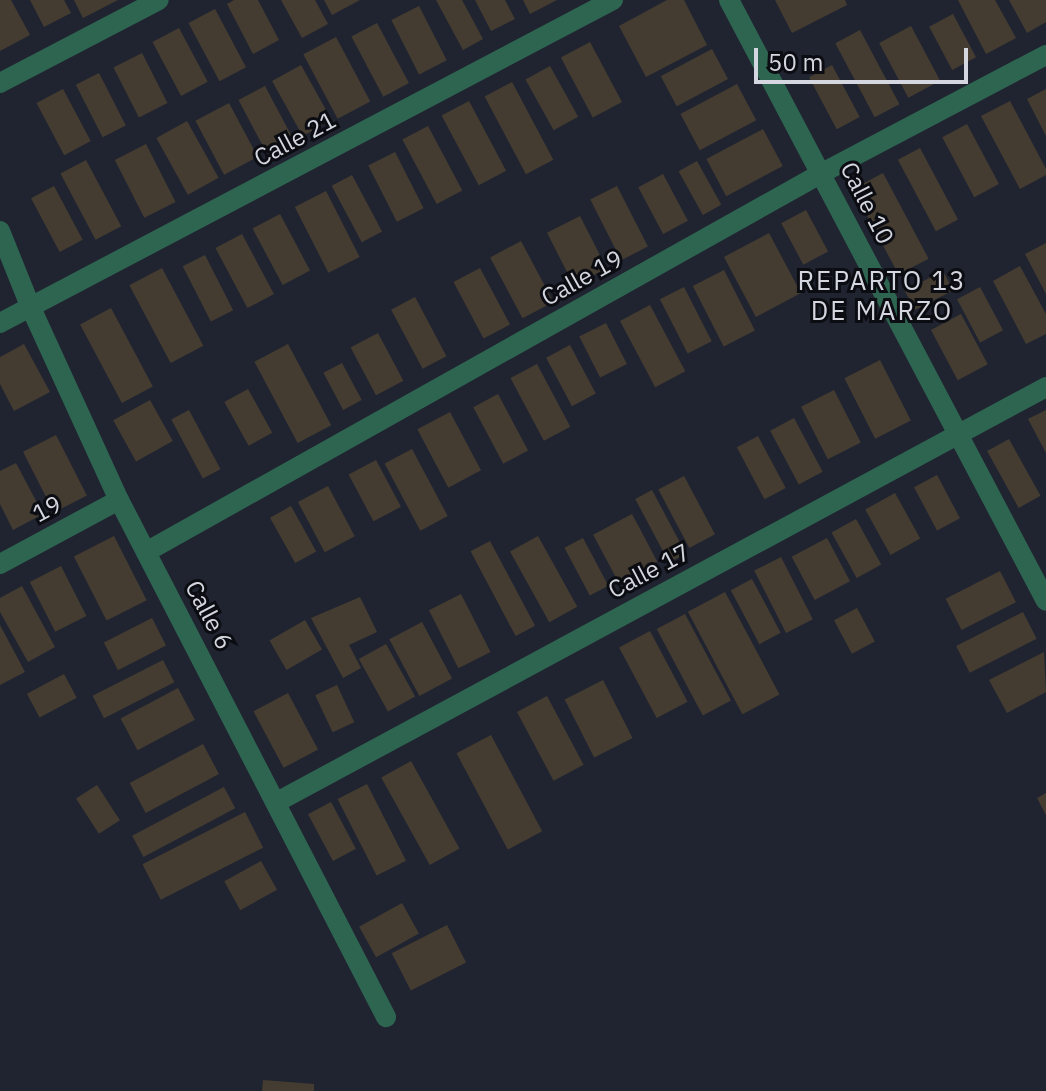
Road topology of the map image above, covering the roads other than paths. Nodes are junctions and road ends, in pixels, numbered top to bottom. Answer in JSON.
{"nodes":[{"id":1,"x":159,"y":0,"type":"edge"},
{"id":2,"x":613,"y":0,"type":"edge"},
{"id":3,"x":729,"y":0,"type":"edge"},
{"id":4,"x":1046,"y":55,"type":"edge"},
{"id":5,"x":0,"y":83,"type":"edge"},
{"id":6,"x":822,"y":173,"type":"junction"},
{"id":7,"x":0,"y":231,"type":"edge"},
{"id":8,"x":31,"y":308,"type":"junction"},
{"id":9,"x":0,"y":323,"type":"edge"},
{"id":10,"x":1046,"y":387,"type":"edge"},
{"id":11,"x":956,"y":433,"type":"junction"},
{"id":12,"x":119,"y":500,"type":"junction"},
{"id":13,"x":146,"y":552,"type":"junction"},
{"id":14,"x":0,"y":564,"type":"edge"},
{"id":15,"x":1046,"y":601,"type":"edge"},
{"id":16,"x":277,"y":802,"type":"junction"},
{"id":17,"x":386,"y":1017,"type":"dead end"}],
"edges":[{"from":1,"to":5,"type":"street"},
{"from":2,"to":8,"type":"street","name":"Calle 21"},
{"from":3,"to":6,"type":"street","name":"Calle 10"},
{"from":4,"to":6,"type":"street","name":"Calle 19"},
{"from":6,"to":11,"type":"street","name":"Calle 10"},
{"from":6,"to":13,"type":"street","name":"Calle 19"},
{"from":7,"to":8,"type":"street","name":"Calle 6"},
{"from":8,"to":9,"type":"street","name":"Calle 21"},
{"from":8,"to":12,"type":"street","name":"Calle 6"},
{"from":10,"to":11,"type":"street","name":"Calle 17"},
{"from":11,"to":15,"type":"street","name":"Calle 10"},
{"from":11,"to":16,"type":"street","name":"Calle 17"},
{"from":12,"to":13,"type":"street","name":"Calle 6"},
{"from":12,"to":14,"type":"street","name":"19"},
{"from":13,"to":16,"type":"street","name":"Calle 6"},
{"from":16,"to":17,"type":"street","name":"Calle 6"}]}
